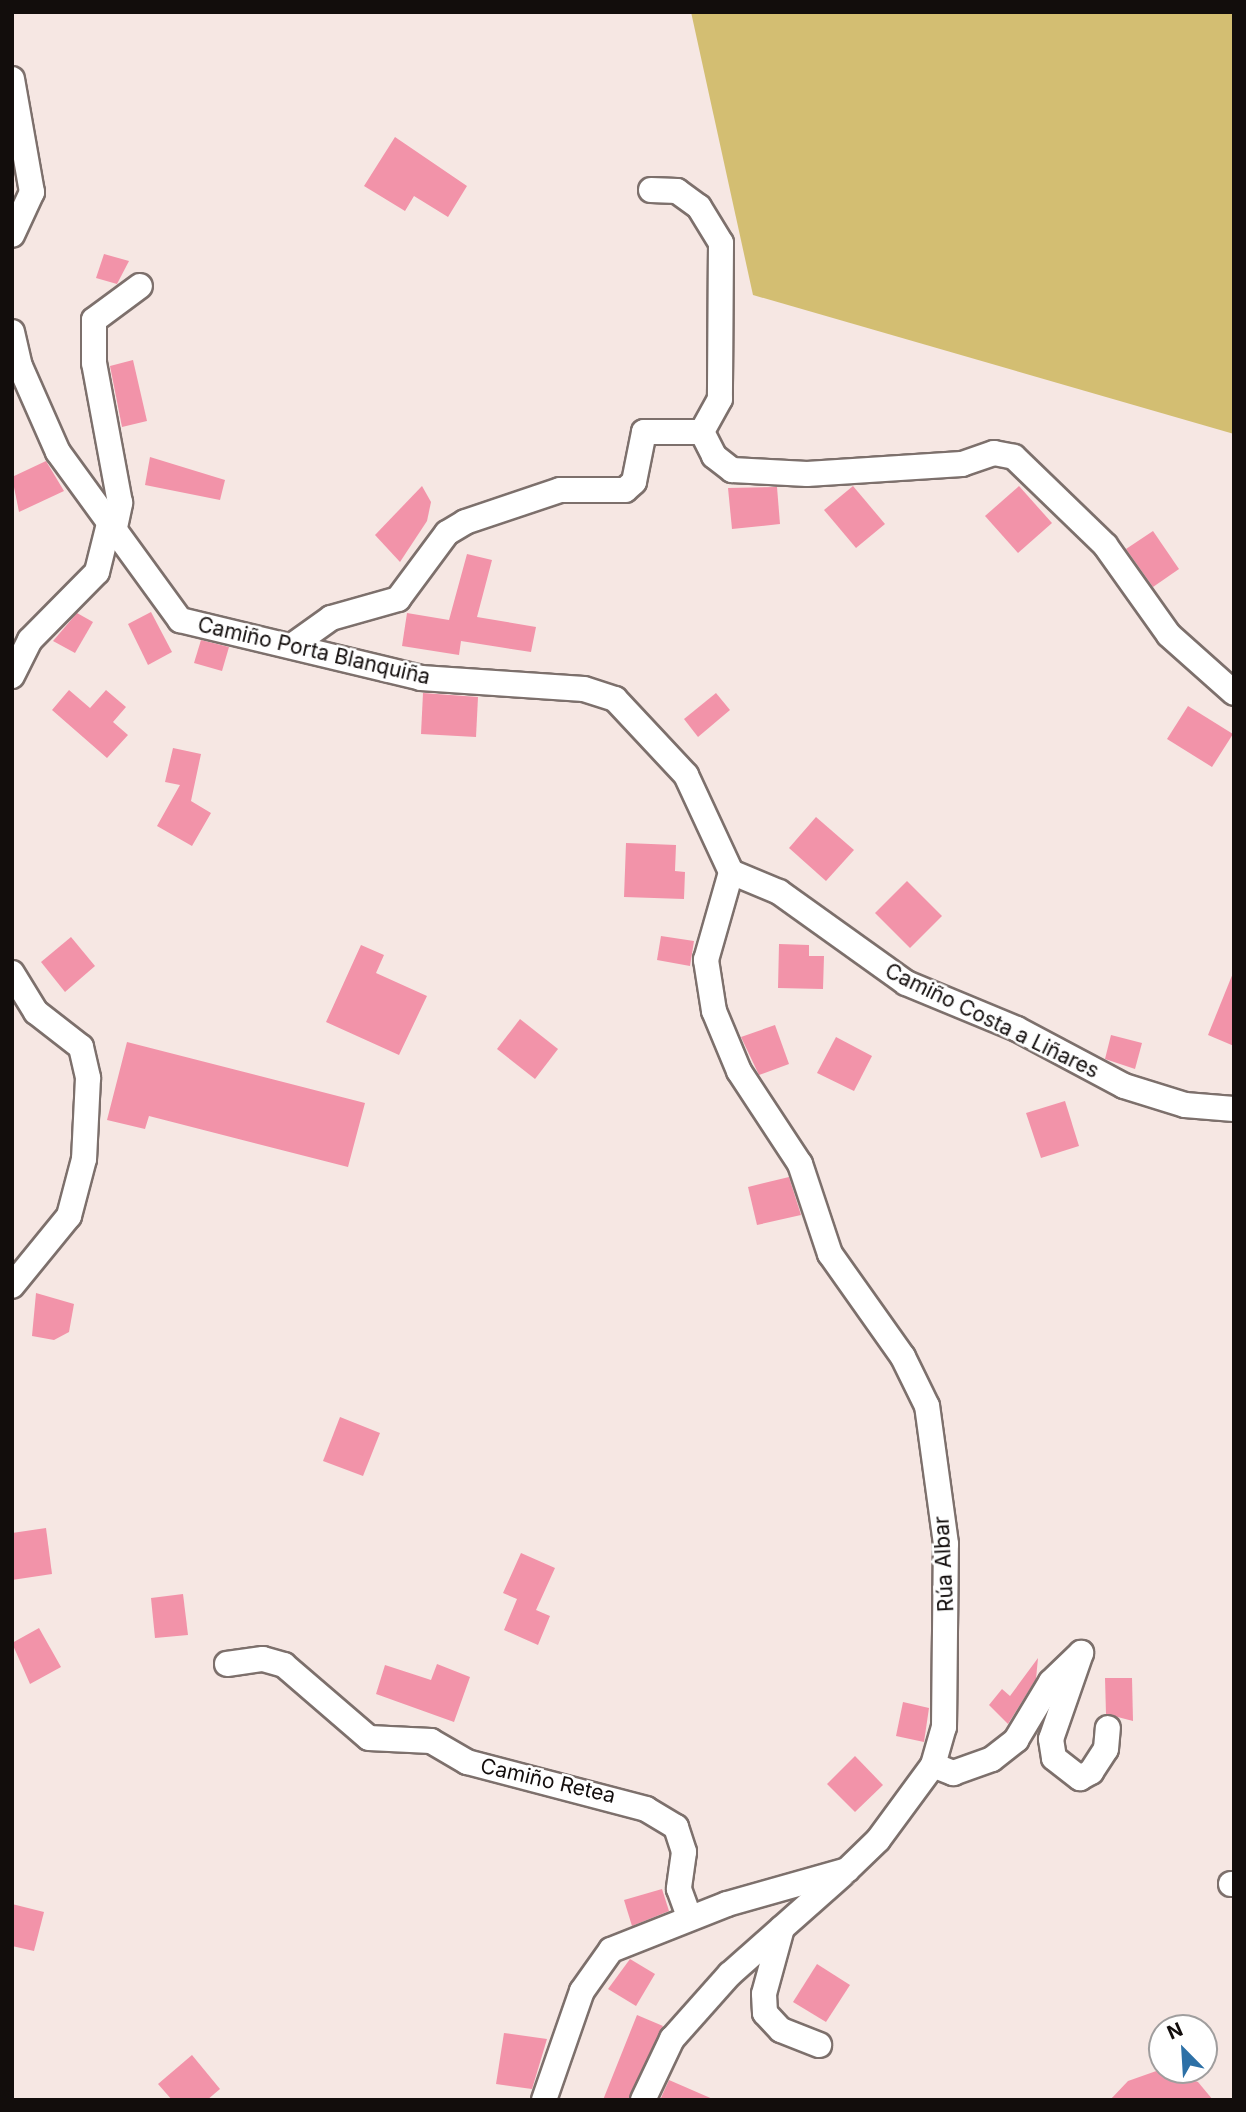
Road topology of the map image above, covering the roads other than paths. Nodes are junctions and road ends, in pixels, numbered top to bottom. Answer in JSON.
{"nodes":[{"id":1,"x":12,"y":79,"type":"edge"},
{"id":2,"x":651,"y":190,"type":"dead end"},
{"id":3,"x":12,"y":235,"type":"edge"},
{"id":4,"x":140,"y":286,"type":"dead end"},
{"id":5,"x":12,"y":332,"type":"edge"},
{"id":6,"x":702,"y":432,"type":"junction"},
{"id":7,"x":112,"y":528,"type":"junction"},
{"id":8,"x":296,"y":643,"type":"junction"},
{"id":9,"x":12,"y":676,"type":"edge"},
{"id":10,"x":1234,"y":694,"type":"edge"},
{"id":11,"x":731,"y":872,"type":"junction"},
{"id":12,"x":12,"y":973,"type":"edge"},
{"id":13,"x":1234,"y":1109,"type":"edge"},
{"id":14,"x":12,"y":1286,"type":"edge"},
{"id":15,"x":228,"y":1664,"type":"dead end"},
{"id":16,"x":1108,"y":1728,"type":"dead end"},
{"id":17,"x":933,"y":1765,"type":"junction"},
{"id":18,"x":847,"y":1870,"type":"junction"},
{"id":19,"x":689,"y":1917,"type":"junction"},
{"id":20,"x":782,"y":1927,"type":"junction"},
{"id":21,"x":819,"y":2045,"type":"dead end"},
{"id":22,"x":544,"y":2100,"type":"edge"},
{"id":23,"x":643,"y":2100,"type":"edge"}],
"edges":[{"from":1,"to":3,"type":"street"},
{"from":2,"to":6,"type":"street"},
{"from":4,"to":7,"type":"street"},
{"from":5,"to":7,"type":"street","name":"Camiño Porta Blanquiña"},
{"from":6,"to":8,"type":"street"},
{"from":6,"to":10,"type":"street"},
{"from":7,"to":8,"type":"street","name":"Camiño Porta Blanquiña"},
{"from":7,"to":9,"type":"street"},
{"from":8,"to":11,"type":"street","name":"Camiño Porta Blanquiña"},
{"from":11,"to":13,"type":"street","name":"Camiño Costa a Liñares"},
{"from":11,"to":17,"type":"street","name":"Rúa Albar"},
{"from":12,"to":14,"type":"street"},
{"from":15,"to":19,"type":"street","name":"Camiño Retea"},
{"from":16,"to":17,"type":"street"},
{"from":17,"to":18,"type":"street","name":"Rúa Albar"},
{"from":18,"to":19,"type":"street","name":"Rúa Albar"},
{"from":18,"to":20,"type":"street"},
{"from":19,"to":22,"type":"street","name":"Rúa Albar"},
{"from":20,"to":21,"type":"street"},
{"from":20,"to":23,"type":"street"}]}
